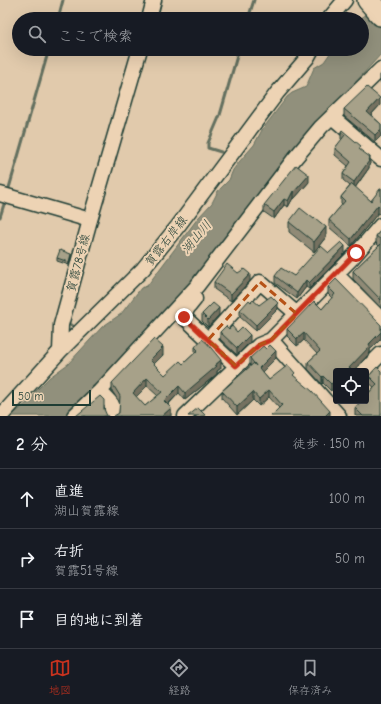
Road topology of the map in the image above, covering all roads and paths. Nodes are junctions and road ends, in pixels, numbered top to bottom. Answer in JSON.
{"nodes":[{"id":1,"x":154,"y":0,"type":"edge"},
{"id":2,"x":345,"y":0,"type":"edge"},
{"id":3,"x":368,"y":0,"type":"edge"},
{"id":4,"x":151,"y":12,"type":"edge"},
{"id":5,"x":335,"y":12,"type":"edge"},
{"id":6,"x":381,"y":15,"type":"edge"},
{"id":7,"x":138,"y":56,"type":"edge"},
{"id":8,"x":309,"y":56,"type":"edge"},
{"id":9,"x":381,"y":69,"type":"edge"},
{"id":10,"x":332,"y":117,"type":"junction"},
{"id":11,"x":381,"y":159,"type":"edge"},
{"id":12,"x":0,"y":194,"type":"edge"},
{"id":13,"x":90,"y":220,"type":"junction"},
{"id":14,"x":381,"y":225,"type":"edge"},
{"id":15,"x":336,"y":274,"type":"junction"},
{"id":16,"x":197,"y":286,"type":"junction"},
{"id":17,"x":297,"y":314,"type":"junction"},
{"id":18,"x":381,"y":321,"type":"edge"},
{"id":19,"x":208,"y":340,"type":"junction"},
{"id":20,"x":271,"y":340,"type":"junction"},
{"id":21,"x":60,"y":351,"type":"junction"},
{"id":22,"x":381,"y":354,"type":"edge"},
{"id":23,"x":236,"y":366,"type":"junction"},
{"id":24,"x":367,"y":368,"type":"edge"},
{"id":25,"x":100,"y":391,"type":"junction"},
{"id":26,"x":335,"y":407,"type":"edge"},
{"id":27,"x":195,"y":413,"type":"edge"},
{"id":28,"x":1,"y":416,"type":"edge"},
{"id":29,"x":74,"y":416,"type":"edge"},
{"id":30,"x":112,"y":416,"type":"edge"}],
"edges":[{"from":1,"to":4,"type":"street"},
{"from":2,"to":5,"type":"street"},
{"from":3,"to":6,"type":"highway"},
{"from":7,"to":13,"type":"street"},
{"from":8,"to":21,"type":"street","name":"賀露右岸線"},
{"from":9,"to":10,"type":"street"},
{"from":10,"to":11,"type":"street"},
{"from":10,"to":16,"type":"street"},
{"from":12,"to":13,"type":"street","name":"賀露78号線"},
{"from":13,"to":21,"type":"street","name":"賀露78号線"},
{"from":14,"to":15,"type":"street"},
{"from":15,"to":17,"type":"street"},
{"from":15,"to":18,"type":"street"},
{"from":16,"to":19,"type":"street"},
{"from":16,"to":25,"type":"street"},
{"from":17,"to":19,"type":"street"},
{"from":17,"to":20,"type":"street"},
{"from":19,"to":23,"type":"street"},
{"from":20,"to":23,"type":"street"},
{"from":20,"to":26,"type":"street"},
{"from":21,"to":28,"type":"street","name":"賀露右岸線"},
{"from":22,"to":24,"type":"street"},
{"from":23,"to":27,"type":"street"},
{"from":25,"to":29,"type":"street"},
{"from":25,"to":30,"type":"street"}]}
